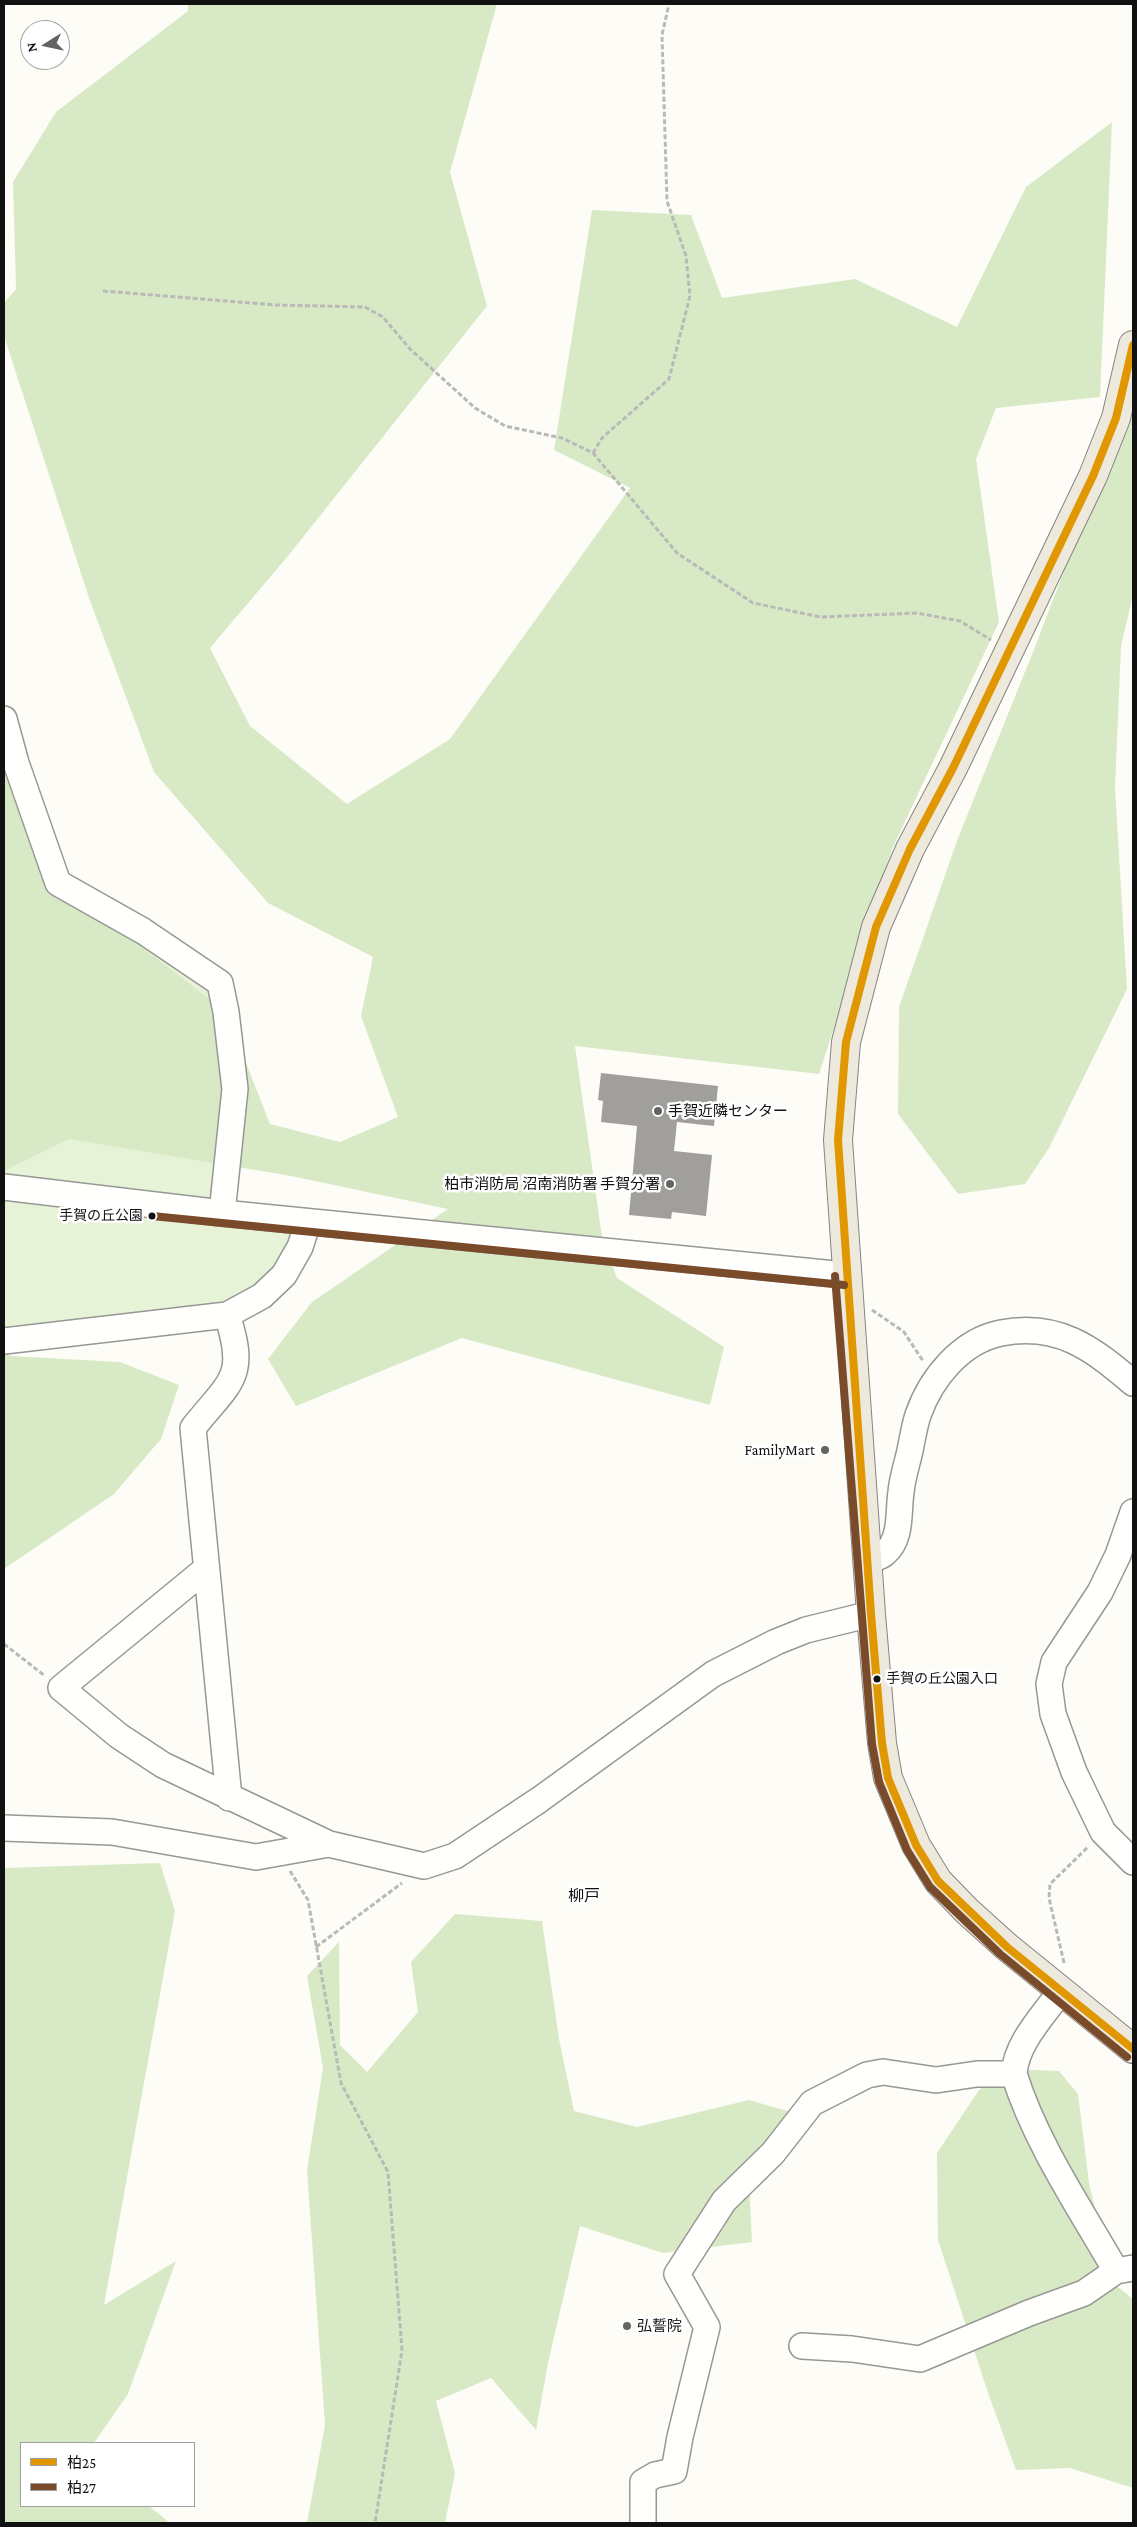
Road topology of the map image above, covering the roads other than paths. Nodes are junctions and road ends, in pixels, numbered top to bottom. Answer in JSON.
{"nodes":[{"id":1,"x":1133,"y":345,"type":"edge"},
{"id":2,"x":4,"y":719,"type":"edge"},
{"id":3,"x":4,"y":1188,"type":"edge"},
{"id":4,"x":222,"y":1213,"type":"junction"},
{"id":5,"x":308,"y":1222,"type":"junction"},
{"id":6,"x":846,"y":1286,"type":"junction"},
{"id":7,"x":227,"y":1315,"type":"junction"},
{"id":8,"x":4,"y":1341,"type":"edge"},
{"id":9,"x":1133,"y":1383,"type":"edge"},
{"id":10,"x":1133,"y":1512,"type":"edge"},
{"id":11,"x":868,"y":1561,"type":"junction"},
{"id":12,"x":206,"y":1569,"type":"junction"},
{"id":13,"x":871,"y":1614,"type":"junction"},
{"id":14,"x":229,"y":1798,"type":"junction"},
{"id":15,"x":4,"y":1828,"type":"edge"},
{"id":16,"x":329,"y":1844,"type":"junction"},
{"id":17,"x":1133,"y":1862,"type":"edge"},
{"id":18,"x":1063,"y":1979,"type":"junction"},
{"id":19,"x":1133,"y":2049,"type":"edge"},
{"id":20,"x":1014,"y":2074,"type":"junction"},
{"id":21,"x":1125,"y":2270,"type":"edge"},
{"id":22,"x":802,"y":2346,"type":"dead end"},
{"id":23,"x":643,"y":2523,"type":"edge"}],
"edges":[{"from":1,"to":6,"type":"main road"},
{"from":2,"to":4,"type":"street"},
{"from":3,"to":4,"type":"street"},
{"from":4,"to":5,"type":"street"},
{"from":5,"to":6,"type":"street"},
{"from":5,"to":7,"type":"street"},
{"from":6,"to":11,"type":"main road"},
{"from":7,"to":8,"type":"street"},
{"from":7,"to":12,"type":"street"},
{"from":9,"to":11,"type":"street"},
{"from":10,"to":17,"type":"street"},
{"from":11,"to":13,"type":"main road"},
{"from":12,"to":14,"type":"street"},
{"from":12,"to":14,"type":"street"},
{"from":13,"to":16,"type":"street"},
{"from":13,"to":18,"type":"main road"},
{"from":14,"to":16,"type":"street"},
{"from":15,"to":16,"type":"street"},
{"from":18,"to":19,"type":"main road"},
{"from":18,"to":20,"type":"street"},
{"from":20,"to":21,"type":"street"},
{"from":20,"to":23,"type":"street"},
{"from":21,"to":22,"type":"street"}]}
